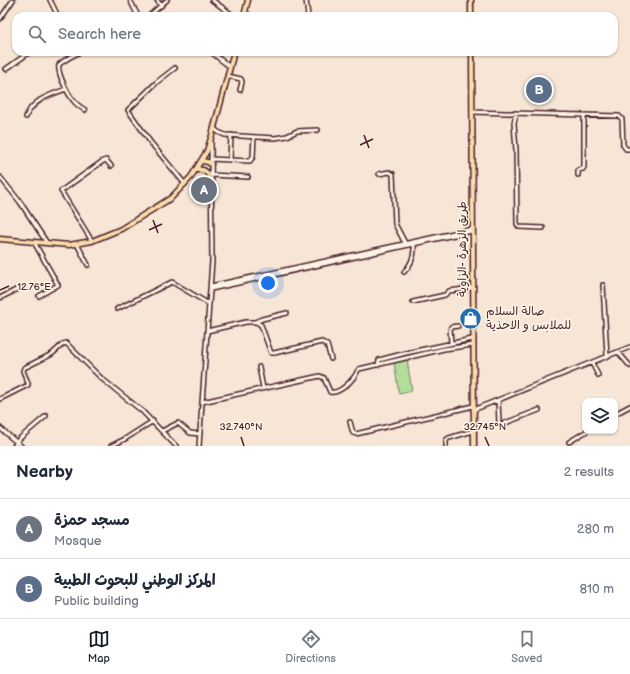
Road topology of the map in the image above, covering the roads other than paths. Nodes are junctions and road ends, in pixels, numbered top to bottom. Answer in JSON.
{"nodes":[{"id":1,"x":13,"y":0,"type":"edge"},
{"id":2,"x":50,"y":0,"type":"edge"},
{"id":3,"x":130,"y":0,"type":"edge"},
{"id":4,"x":157,"y":0,"type":"edge"},
{"id":5,"x":167,"y":0,"type":"edge"},
{"id":6,"x":212,"y":0,"type":"edge"},
{"id":7,"x":248,"y":0,"type":"edge"},
{"id":8,"x":306,"y":0,"type":"edge"},
{"id":9,"x":471,"y":0,"type":"edge"},
{"id":10,"x":161,"y":6,"type":"junction"},
{"id":11,"x":245,"y":11,"type":"edge"},
{"id":12,"x":56,"y":12,"type":"edge"},
{"id":13,"x":136,"y":12,"type":"edge"},
{"id":14,"x":154,"y":12,"type":"edge"},
{"id":15,"x":228,"y":12,"type":"edge"},
{"id":16,"x":308,"y":12,"type":"edge"},
{"id":17,"x":471,"y":12,"type":"edge"},
{"id":18,"x":0,"y":19,"type":"edge"},
{"id":19,"x":24,"y":56,"type":"edge"},
{"id":20,"x":72,"y":56,"type":"edge"},
{"id":21,"x":216,"y":56,"type":"edge"},
{"id":22,"x":233,"y":56,"type":"edge"},
{"id":23,"x":472,"y":56,"type":"edge"},
{"id":24,"x":230,"y":67,"type":"junction"},
{"id":25,"x":175,"y":68,"type":"dead end"},
{"id":26,"x":6,"y":69,"type":"dead end"},
{"id":27,"x":228,"y":76,"type":"junction"},
{"id":28,"x":66,"y":89,"type":"junction"},
{"id":29,"x":240,"y":90,"type":"dead end"},
{"id":30,"x":85,"y":110,"type":"dead end"},
{"id":31,"x":472,"y":112,"type":"junction"},
{"id":32,"x":516,"y":114,"type":"junction"},
{"id":33,"x":26,"y":116,"type":"dead end"},
{"id":34,"x":584,"y":116,"type":"junction"},
{"id":35,"x":214,"y":128,"type":"junction"},
{"id":36,"x":318,"y":130,"type":"dead end"},
{"id":37,"x":231,"y":135,"type":"junction"},
{"id":38,"x":254,"y":137,"type":"junction"},
{"id":39,"x":211,"y":140,"type":"junction"},
{"id":40,"x":630,"y":149,"type":"edge"},
{"id":41,"x":211,"y":159,"type":"junction"},
{"id":42,"x":230,"y":160,"type":"junction"},
{"id":43,"x":202,"y":161,"type":"junction"},
{"id":44,"x":211,"y":164,"type":"junction"},
{"id":45,"x":110,"y":166,"type":"dead end"},
{"id":46,"x":197,"y":170,"type":"junction"},
{"id":47,"x":209,"y":173,"type":"junction"},
{"id":48,"x":379,"y":174,"type":"dead end"},
{"id":49,"x":578,"y":175,"type":"dead end"},
{"id":50,"x":0,"y":177,"type":"edge"},
{"id":51,"x":248,"y":177,"type":"dead end"},
{"id":52,"x":211,"y":181,"type":"joint"},
{"id":53,"x":185,"y":184,"type":"junction"},
{"id":54,"x":543,"y":228,"type":"dead end"},
{"id":55,"x":472,"y":230,"type":"junction"},
{"id":56,"x":0,"y":239,"type":"edge"},
{"id":57,"x":92,"y":241,"type":"junction"},
{"id":58,"x":34,"y":242,"type":"junction"},
{"id":59,"x":47,"y":243,"type":"junction"},
{"id":60,"x":414,"y":243,"type":"junction"},
{"id":61,"x":77,"y":244,"type":"junction"},
{"id":62,"x":405,"y":244,"type":"junction"},
{"id":63,"x":88,"y":265,"type":"dead end"},
{"id":64,"x":404,"y":272,"type":"dead end"},
{"id":65,"x":603,"y":285,"type":"dead end"},
{"id":66,"x":211,"y":288,"type":"junction"},
{"id":67,"x":472,"y":288,"type":"junction"},
{"id":68,"x":18,"y":289,"type":"dead end"},
{"id":69,"x":39,"y":296,"type":"dead end"},
{"id":70,"x":0,"y":298,"type":"edge"},
{"id":71,"x":413,"y":302,"type":"dead end"},
{"id":72,"x":209,"y":304,"type":"junction"},
{"id":73,"x":117,"y":309,"type":"dead end"},
{"id":74,"x":287,"y":313,"type":"dead end"},
{"id":75,"x":256,"y":322,"type":"junction"},
{"id":76,"x":458,"y":326,"type":"dead end"},
{"id":77,"x":207,"y":331,"type":"junction"},
{"id":78,"x":472,"y":339,"type":"junction"},
{"id":79,"x":456,"y":342,"type":"junction"},
{"id":80,"x":451,"y":343,"type":"junction"},
{"id":81,"x":472,"y":345,"type":"junction"},
{"id":82,"x":457,"y":346,"type":"junction"},
{"id":83,"x":630,"y":347,"type":"edge"},
{"id":84,"x":618,"y":352,"type":"junction"},
{"id":85,"x":607,"y":356,"type":"junction"},
{"id":86,"x":331,"y":359,"type":"dead end"},
{"id":87,"x":592,"y":363,"type":"junction"},
{"id":88,"x":378,"y":365,"type":"junction"},
{"id":89,"x":630,"y":366,"type":"edge"},
{"id":90,"x":259,"y":367,"type":"dead end"},
{"id":91,"x":598,"y":375,"type":"dead end"},
{"id":92,"x":263,"y":388,"type":"junction"},
{"id":93,"x":0,"y":399,"type":"edge"},
{"id":94,"x":498,"y":400,"type":"junction"},
{"id":95,"x":202,"y":402,"type":"junction"},
{"id":96,"x":630,"y":406,"type":"edge"},
{"id":97,"x":473,"y":408,"type":"junction"},
{"id":98,"x":539,"y":410,"type":"dead end"},
{"id":99,"x":618,"y":412,"type":"edge"},
{"id":100,"x":46,"y":416,"type":"dead end"},
{"id":101,"x":153,"y":421,"type":"junction"},
{"id":102,"x":350,"y":422,"type":"dead end"},
{"id":103,"x":0,"y":428,"type":"edge"},
{"id":104,"x":162,"y":431,"type":"junction"},
{"id":105,"x":473,"y":431,"type":"junction"},
{"id":106,"x":200,"y":434,"type":"junction"},
{"id":107,"x":582,"y":434,"type":"edge"},
{"id":108,"x":569,"y":442,"type":"dead end"},
{"id":109,"x":17,"y":443,"type":"junction"},
{"id":110,"x":14,"y":446,"type":"edge"},
{"id":111,"x":20,"y":446,"type":"edge"},
{"id":112,"x":111,"y":446,"type":"edge"},
{"id":113,"x":176,"y":446,"type":"edge"},
{"id":114,"x":198,"y":446,"type":"edge"},
{"id":115,"x":446,"y":446,"type":"edge"},
{"id":116,"x":474,"y":446,"type":"edge"}],
"edges":[{"from":1,"to":18,"type":"street"},
{"from":2,"to":12,"type":"street"},
{"from":3,"to":13,"type":"street"},
{"from":4,"to":10,"type":"street"},
{"from":5,"to":10,"type":"street"},
{"from":6,"to":15,"type":"street"},
{"from":7,"to":11,"type":"main road"},
{"from":8,"to":16,"type":"street"},
{"from":9,"to":17,"type":"main road"},
{"from":10,"to":14,"type":"street"},
{"from":19,"to":26,"type":"street"},
{"from":20,"to":28,"type":"street"},
{"from":21,"to":24,"type":"street"},
{"from":22,"to":24,"type":"main road"},
{"from":23,"to":31,"type":"main road","name":"طريق الزهرة -الزاوية"},
{"from":24,"to":27,"type":"main road"},
{"from":25,"to":53,"type":"street"},
{"from":27,"to":29,"type":"street"},
{"from":27,"to":35,"type":"main road"},
{"from":28,"to":30,"type":"street"},
{"from":28,"to":33,"type":"street"},
{"from":31,"to":32,"type":"street"},
{"from":31,"to":55,"type":"main road","name":"طريق الزهرة -الزاوية"},
{"from":32,"to":34,"type":"street"},
{"from":32,"to":54,"type":"street"},
{"from":34,"to":40,"type":"street"},
{"from":34,"to":49,"type":"street"},
{"from":35,"to":37,"type":"street"},
{"from":35,"to":39,"type":"main road"},
{"from":36,"to":38,"type":"street"},
{"from":37,"to":38,"type":"street"},
{"from":37,"to":42,"type":"street"},
{"from":38,"to":42,"type":"street"},
{"from":39,"to":41,"type":"street"},
{"from":39,"to":43,"type":"main road"},
{"from":41,"to":42,"type":"street"},
{"from":41,"to":44,"type":"street"},
{"from":43,"to":44,"type":"main road"},
{"from":43,"to":46,"type":"main road"},
{"from":43,"to":47,"type":"main road"},
{"from":44,"to":47,"type":"street"},
{"from":45,"to":57,"type":"street"},
{"from":46,"to":47,"type":"main road"},
{"from":46,"to":53,"type":"main road"},
{"from":47,"to":51,"type":"street"},
{"from":47,"to":52,"type":"main road"},
{"from":48,"to":62,"type":"street"},
{"from":50,"to":59,"type":"street"},
{"from":52,"to":66,"type":"street"},
{"from":53,"to":57,"type":"main road"},
{"from":55,"to":60,"type":"street"},
{"from":55,"to":67,"type":"main road","name":"طريق الزهرة -الزاوية"},
{"from":56,"to":58,"type":"main road"},
{"from":57,"to":61,"type":"main road"},
{"from":58,"to":59,"type":"main road"},
{"from":58,"to":69,"type":"street"},
{"from":59,"to":61,"type":"main road"},
{"from":60,"to":62,"type":"street"},
{"from":60,"to":64,"type":"street"},
{"from":60,"to":66,"type":"street"},
{"from":61,"to":63,"type":"street"},
{"from":62,"to":66,"type":"street"},
{"from":65,"to":85,"type":"street"},
{"from":66,"to":72,"type":"street"},
{"from":67,"to":71,"type":"street"},
{"from":67,"to":78,"type":"main road","name":"طريق الزهرة -الزاوية"},
{"from":68,"to":70,"type":"street"},
{"from":72,"to":73,"type":"street"},
{"from":72,"to":77,"type":"street"},
{"from":74,"to":75,"type":"street"},
{"from":75,"to":77,"type":"street"},
{"from":75,"to":86,"type":"street"},
{"from":76,"to":80,"type":"street"},
{"from":77,"to":95,"type":"street"},
{"from":78,"to":79,"type":"street"},
{"from":78,"to":81,"type":"main road","name":"طريق الزهرة -الزاوية"},
{"from":79,"to":80,"type":"street"},
{"from":79,"to":82,"type":"street"},
{"from":80,"to":88,"type":"street"},
{"from":81,"to":82,"type":"street"},
{"from":81,"to":97,"type":"main road","name":"طريق الزهرة -الزاوية"},
{"from":82,"to":88,"type":"street"},
{"from":83,"to":84,"type":"street"},
{"from":84,"to":85,"type":"street"},
{"from":84,"to":89,"type":"street"},
{"from":85,"to":87,"type":"street"},
{"from":87,"to":91,"type":"street"},
{"from":87,"to":94,"type":"street"},
{"from":88,"to":92,"type":"street"},
{"from":90,"to":92,"type":"street"},
{"from":92,"to":95,"type":"street"},
{"from":93,"to":101,"type":"street"},
{"from":94,"to":97,"type":"street"},
{"from":94,"to":98,"type":"street"},
{"from":95,"to":106,"type":"street"},
{"from":96,"to":99,"type":"street"},
{"from":97,"to":102,"type":"street"},
{"from":97,"to":105,"type":"main road","name":"طريق الزهرة -الزاوية"},
{"from":100,"to":109,"type":"street"},
{"from":101,"to":104,"type":"street"},
{"from":101,"to":112,"type":"street"},
{"from":103,"to":109,"type":"street"},
{"from":104,"to":106,"type":"street"},
{"from":104,"to":113,"type":"street"},
{"from":105,"to":115,"type":"street"},
{"from":105,"to":116,"type":"main road","name":"طريق الزهرة -الزاوية"},
{"from":106,"to":114,"type":"street"},
{"from":107,"to":108,"type":"street"},
{"from":109,"to":110,"type":"street"},
{"from":109,"to":111,"type":"street"}]}
